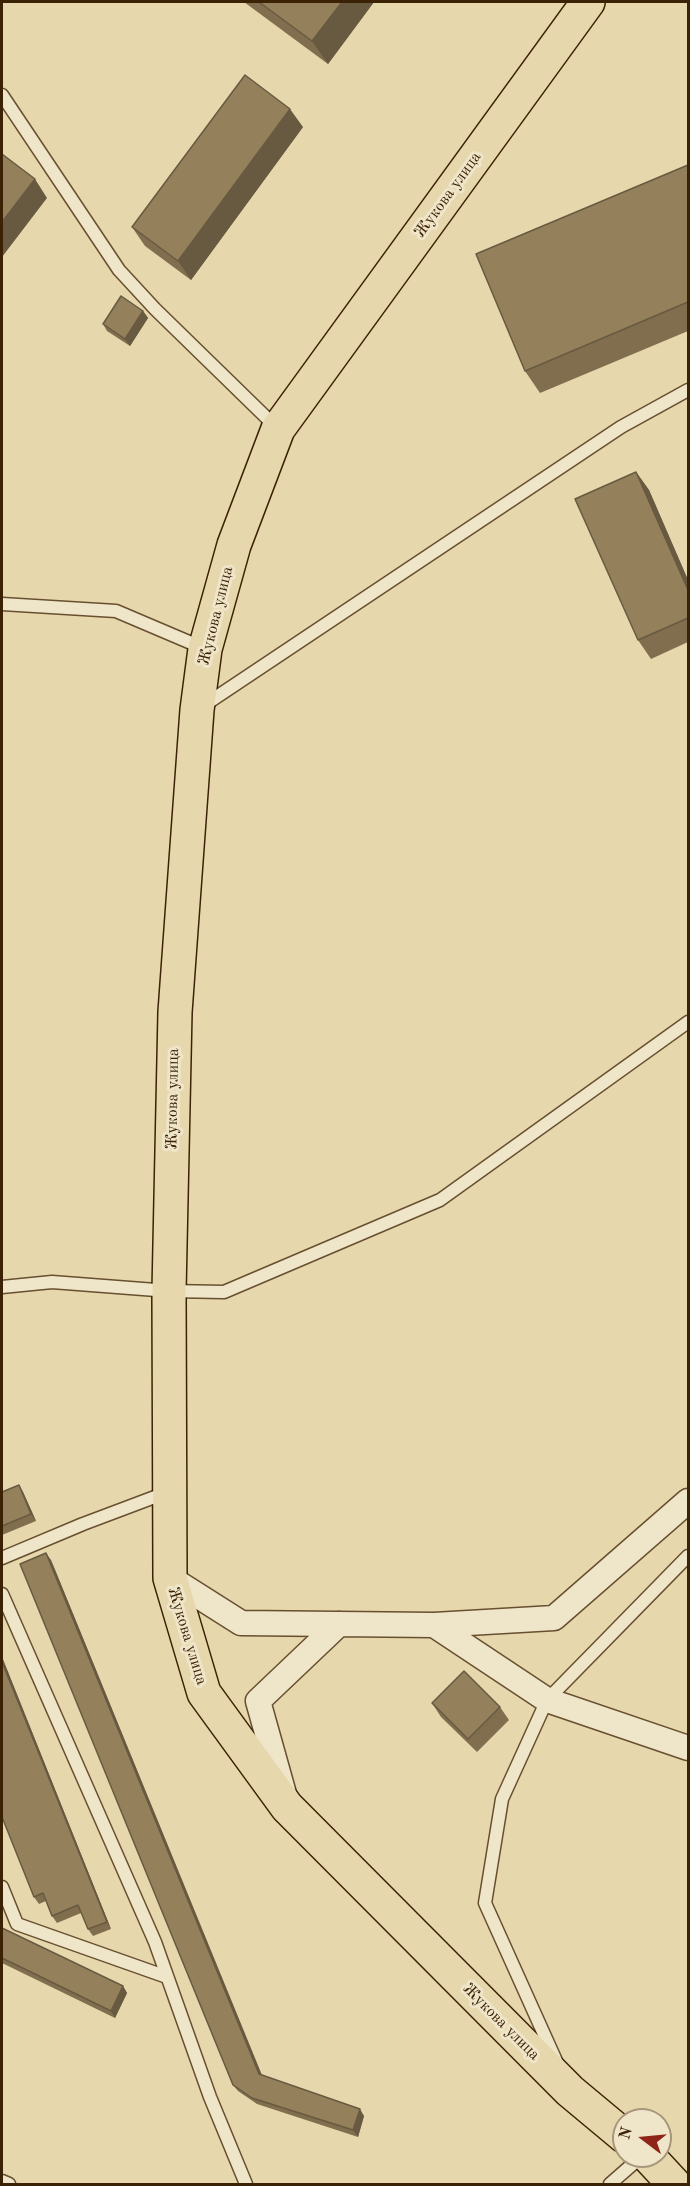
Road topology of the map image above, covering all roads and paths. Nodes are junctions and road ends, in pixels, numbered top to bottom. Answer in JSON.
{"nodes":[{"id":1,"x":588,"y":2,"type":"edge"},
{"id":2,"x":2,"y":94,"type":"edge"},
{"id":3,"x":688,"y":390,"type":"edge"},
{"id":4,"x":278,"y":429,"type":"junction"},
{"id":5,"x":2,"y":604,"type":"edge"},
{"id":6,"x":205,"y":649,"type":"junction"},
{"id":7,"x":197,"y":710,"type":"junction"},
{"id":8,"x":688,"y":1023,"type":"edge"},
{"id":9,"x":2,"y":1287,"type":"edge"},
{"id":10,"x":169,"y":1291,"type":"junction"},
{"id":11,"x":170,"y":1491,"type":"junction"},
{"id":12,"x":688,"y":1501,"type":"edge"},
{"id":13,"x":688,"y":1556,"type":"edge"},
{"id":14,"x":2,"y":1558,"type":"edge"},
{"id":15,"x":170,"y":1578,"type":"junction"},
{"id":16,"x":2,"y":1594,"type":"edge"},
{"id":17,"x":339,"y":1624,"type":"junction"},
{"id":18,"x":434,"y":1625,"type":"junction"},
{"id":19,"x":547,"y":1700,"type":"junction"},
{"id":20,"x":688,"y":1748,"type":"edge"},
{"id":21,"x":287,"y":1806,"type":"junction"},
{"id":22,"x":2,"y":1887,"type":"edge"},
{"id":23,"x":2,"y":1916,"type":"edge"},
{"id":24,"x":17,"y":1924,"type":"junction"},
{"id":25,"x":167,"y":1977,"type":"junction"},
{"id":26,"x":570,"y":2091,"type":"junction"},
{"id":27,"x":612,"y":2126,"type":"edge"},
{"id":28,"x":628,"y":2168,"type":"edge"},
{"id":29,"x":659,"y":2168,"type":"edge"},
{"id":30,"x":2,"y":2181,"type":"edge"},
{"id":31,"x":9,"y":2184,"type":"edge"},
{"id":32,"x":246,"y":2184,"type":"edge"},
{"id":33,"x":610,"y":2184,"type":"edge"},
{"id":34,"x":674,"y":2184,"type":"edge"}],
"edges":[{"from":1,"to":4,"type":"main road","name":"Жукова улица"},
{"from":2,"to":4,"type":"lane"},
{"from":3,"to":7,"type":"lane"},
{"from":4,"to":6,"type":"main road","name":"Жукова улица"},
{"from":5,"to":6,"type":"lane"},
{"from":6,"to":7,"type":"main road","name":"Жукова улица"},
{"from":7,"to":10,"type":"main road","name":"Жукова улица"},
{"from":8,"to":10,"type":"lane"},
{"from":9,"to":10,"type":"lane"},
{"from":10,"to":11,"type":"main road","name":"Жукова улица"},
{"from":11,"to":14,"type":"lane"},
{"from":11,"to":15,"type":"main road","name":"Жукова улица"},
{"from":12,"to":18,"type":"street"},
{"from":13,"to":19,"type":"lane"},
{"from":15,"to":17,"type":"street"},
{"from":15,"to":21,"type":"main road","name":"Жукова улица"},
{"from":16,"to":25,"type":"lane"},
{"from":17,"to":18,"type":"street"},
{"from":17,"to":21,"type":"street"},
{"from":18,"to":19,"type":"street"},
{"from":19,"to":20,"type":"street"},
{"from":19,"to":26,"type":"lane"},
{"from":21,"to":26,"type":"main road","name":"Жукова улица"},
{"from":22,"to":24,"type":"lane"},
{"from":23,"to":24,"type":"lane"},
{"from":24,"to":25,"type":"lane"},
{"from":25,"to":32,"type":"lane"},
{"from":26,"to":27,"type":"main road","name":"Жукова улица"},
{"from":28,"to":33,"type":"lane"},
{"from":29,"to":34,"type":"main road"},
{"from":30,"to":31,"type":"lane"}]}
